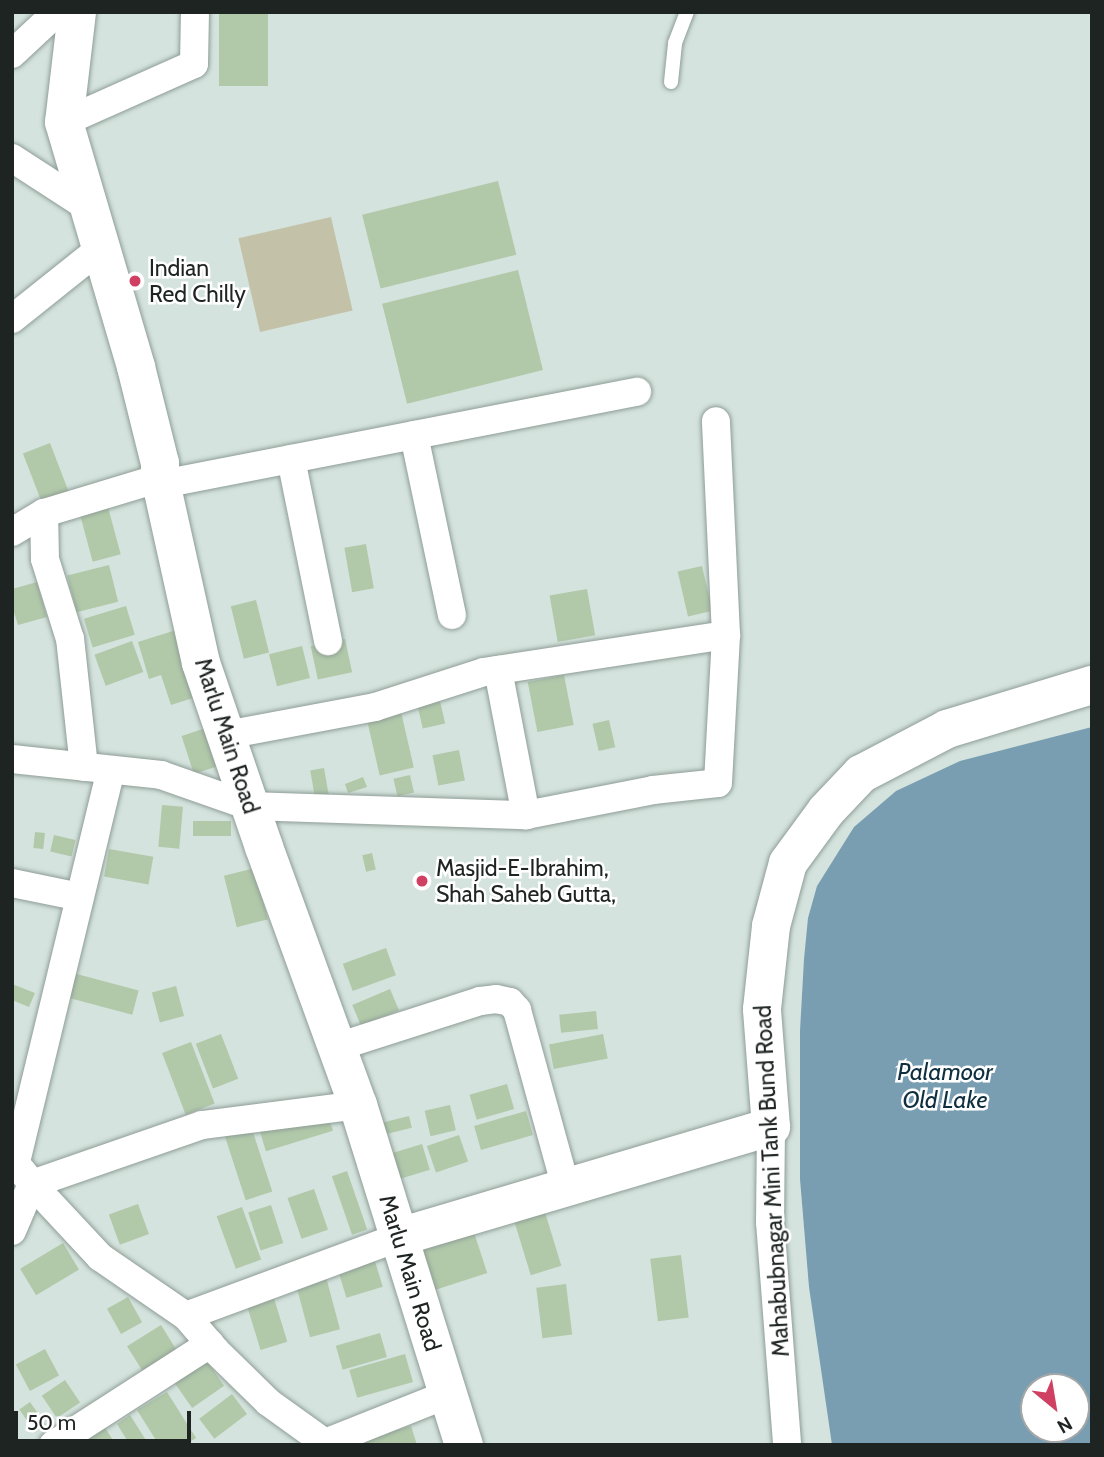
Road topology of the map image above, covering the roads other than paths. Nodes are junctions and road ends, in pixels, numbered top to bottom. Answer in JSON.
{"nodes":[{"id":1,"x":57,"y":12,"type":"edge"},
{"id":2,"x":77,"y":12,"type":"edge"},
{"id":3,"x":195,"y":12,"type":"edge"},
{"id":4,"x":687,"y":12,"type":"edge"},
{"id":5,"x":12,"y":54,"type":"edge"},
{"id":6,"x":671,"y":82,"type":"dead end"},
{"id":7,"x":64,"y":122,"type":"junction"},
{"id":8,"x":12,"y":158,"type":"edge"},
{"id":9,"x":89,"y":208,"type":"junction"},
{"id":10,"x":101,"y":248,"type":"junction"},
{"id":11,"x":12,"y":319,"type":"edge"},
{"id":12,"x":637,"y":392,"type":"dead end"},
{"id":13,"x":716,"y":421,"type":"dead end"},
{"id":14,"x":414,"y":435,"type":"junction"},
{"id":15,"x":291,"y":459,"type":"junction"},
{"id":16,"x":161,"y":481,"type":"junction"},
{"id":17,"x":44,"y":513,"type":"junction"},
{"id":18,"x":12,"y":532,"type":"edge"},
{"id":19,"x":452,"y":615,"type":"dead end"},
{"id":20,"x":726,"y":635,"type":"junction"},
{"id":21,"x":328,"y":641,"type":"dead end"},
{"id":22,"x":498,"y":670,"type":"junction"},
{"id":23,"x":1092,"y":685,"type":"edge"},
{"id":24,"x":226,"y":735,"type":"junction"},
{"id":25,"x":12,"y":759,"type":"edge"},
{"id":26,"x":97,"y":769,"type":"junction"},
{"id":27,"x":249,"y":806,"type":"junction"},
{"id":28,"x":526,"y":815,"type":"junction"},
{"id":29,"x":12,"y":883,"type":"edge"},
{"id":30,"x":80,"y":897,"type":"junction"},
{"id":31,"x":337,"y":1047,"type":"junction"},
{"id":32,"x":358,"y":1105,"type":"junction"},
{"id":33,"x":771,"y":1127,"type":"junction"},
{"id":34,"x":20,"y":1168,"type":"edge"},
{"id":35,"x":566,"y":1188,"type":"junction"},
{"id":36,"x":12,"y":1231,"type":"edge"},
{"id":37,"x":399,"y":1237,"type":"junction"},
{"id":38,"x":186,"y":1316,"type":"junction"},
{"id":39,"x":210,"y":1344,"type":"junction"},
{"id":40,"x":448,"y":1394,"type":"junction"},
{"id":41,"x":324,"y":1444,"type":"edge"},
{"id":42,"x":53,"y":1445,"type":"edge"},
{"id":43,"x":464,"y":1445,"type":"edge"},
{"id":44,"x":787,"y":1445,"type":"edge"}],
"edges":[{"from":1,"to":5,"type":"street"},
{"from":2,"to":7,"type":"street","name":"Marlu Main Road"},
{"from":3,"to":7,"type":"street"},
{"from":4,"to":6,"type":"lane"},
{"from":7,"to":9,"type":"street","name":"Marlu Main Road"},
{"from":8,"to":9,"type":"street"},
{"from":9,"to":10,"type":"street","name":"Marlu Main Road"},
{"from":10,"to":11,"type":"street"},
{"from":10,"to":16,"type":"street","name":"Marlu Main Road"},
{"from":12,"to":14,"type":"street"},
{"from":13,"to":20,"type":"street"},
{"from":14,"to":15,"type":"street"},
{"from":14,"to":19,"type":"street"},
{"from":15,"to":16,"type":"street"},
{"from":15,"to":21,"type":"street"},
{"from":16,"to":17,"type":"street"},
{"from":16,"to":24,"type":"street","name":"Marlu Main Road"},
{"from":17,"to":18,"type":"street"},
{"from":17,"to":26,"type":"street"},
{"from":20,"to":22,"type":"street"},
{"from":20,"to":28,"type":"street"},
{"from":22,"to":24,"type":"street"},
{"from":22,"to":28,"type":"street"},
{"from":23,"to":33,"type":"street","name":"Mahabubnagar Mini Tank Bund Road"},
{"from":24,"to":27,"type":"street","name":"Marlu Main Road"},
{"from":25,"to":26,"type":"street"},
{"from":26,"to":27,"type":"street"},
{"from":26,"to":30,"type":"street"},
{"from":27,"to":28,"type":"street"},
{"from":27,"to":31,"type":"street","name":"Marlu Main Road"},
{"from":29,"to":30,"type":"street"},
{"from":30,"to":34,"type":"street"},
{"from":31,"to":32,"type":"street","name":"Marlu Main Road"},
{"from":31,"to":35,"type":"street"},
{"from":32,"to":34,"type":"street"},
{"from":32,"to":37,"type":"street","name":"Marlu Main Road"},
{"from":33,"to":35,"type":"street"},
{"from":33,"to":44,"type":"street","name":"Mahabubnagar Mini Tank Bund Road"},
{"from":34,"to":36,"type":"street"},
{"from":34,"to":38,"type":"street"},
{"from":35,"to":37,"type":"street"},
{"from":37,"to":38,"type":"street"},
{"from":37,"to":40,"type":"street","name":"Marlu Main Road"},
{"from":38,"to":39,"type":"street"},
{"from":39,"to":41,"type":"street"},
{"from":39,"to":42,"type":"street"},
{"from":40,"to":41,"type":"street"},
{"from":40,"to":43,"type":"street","name":"Marlu Main Road"}]}
